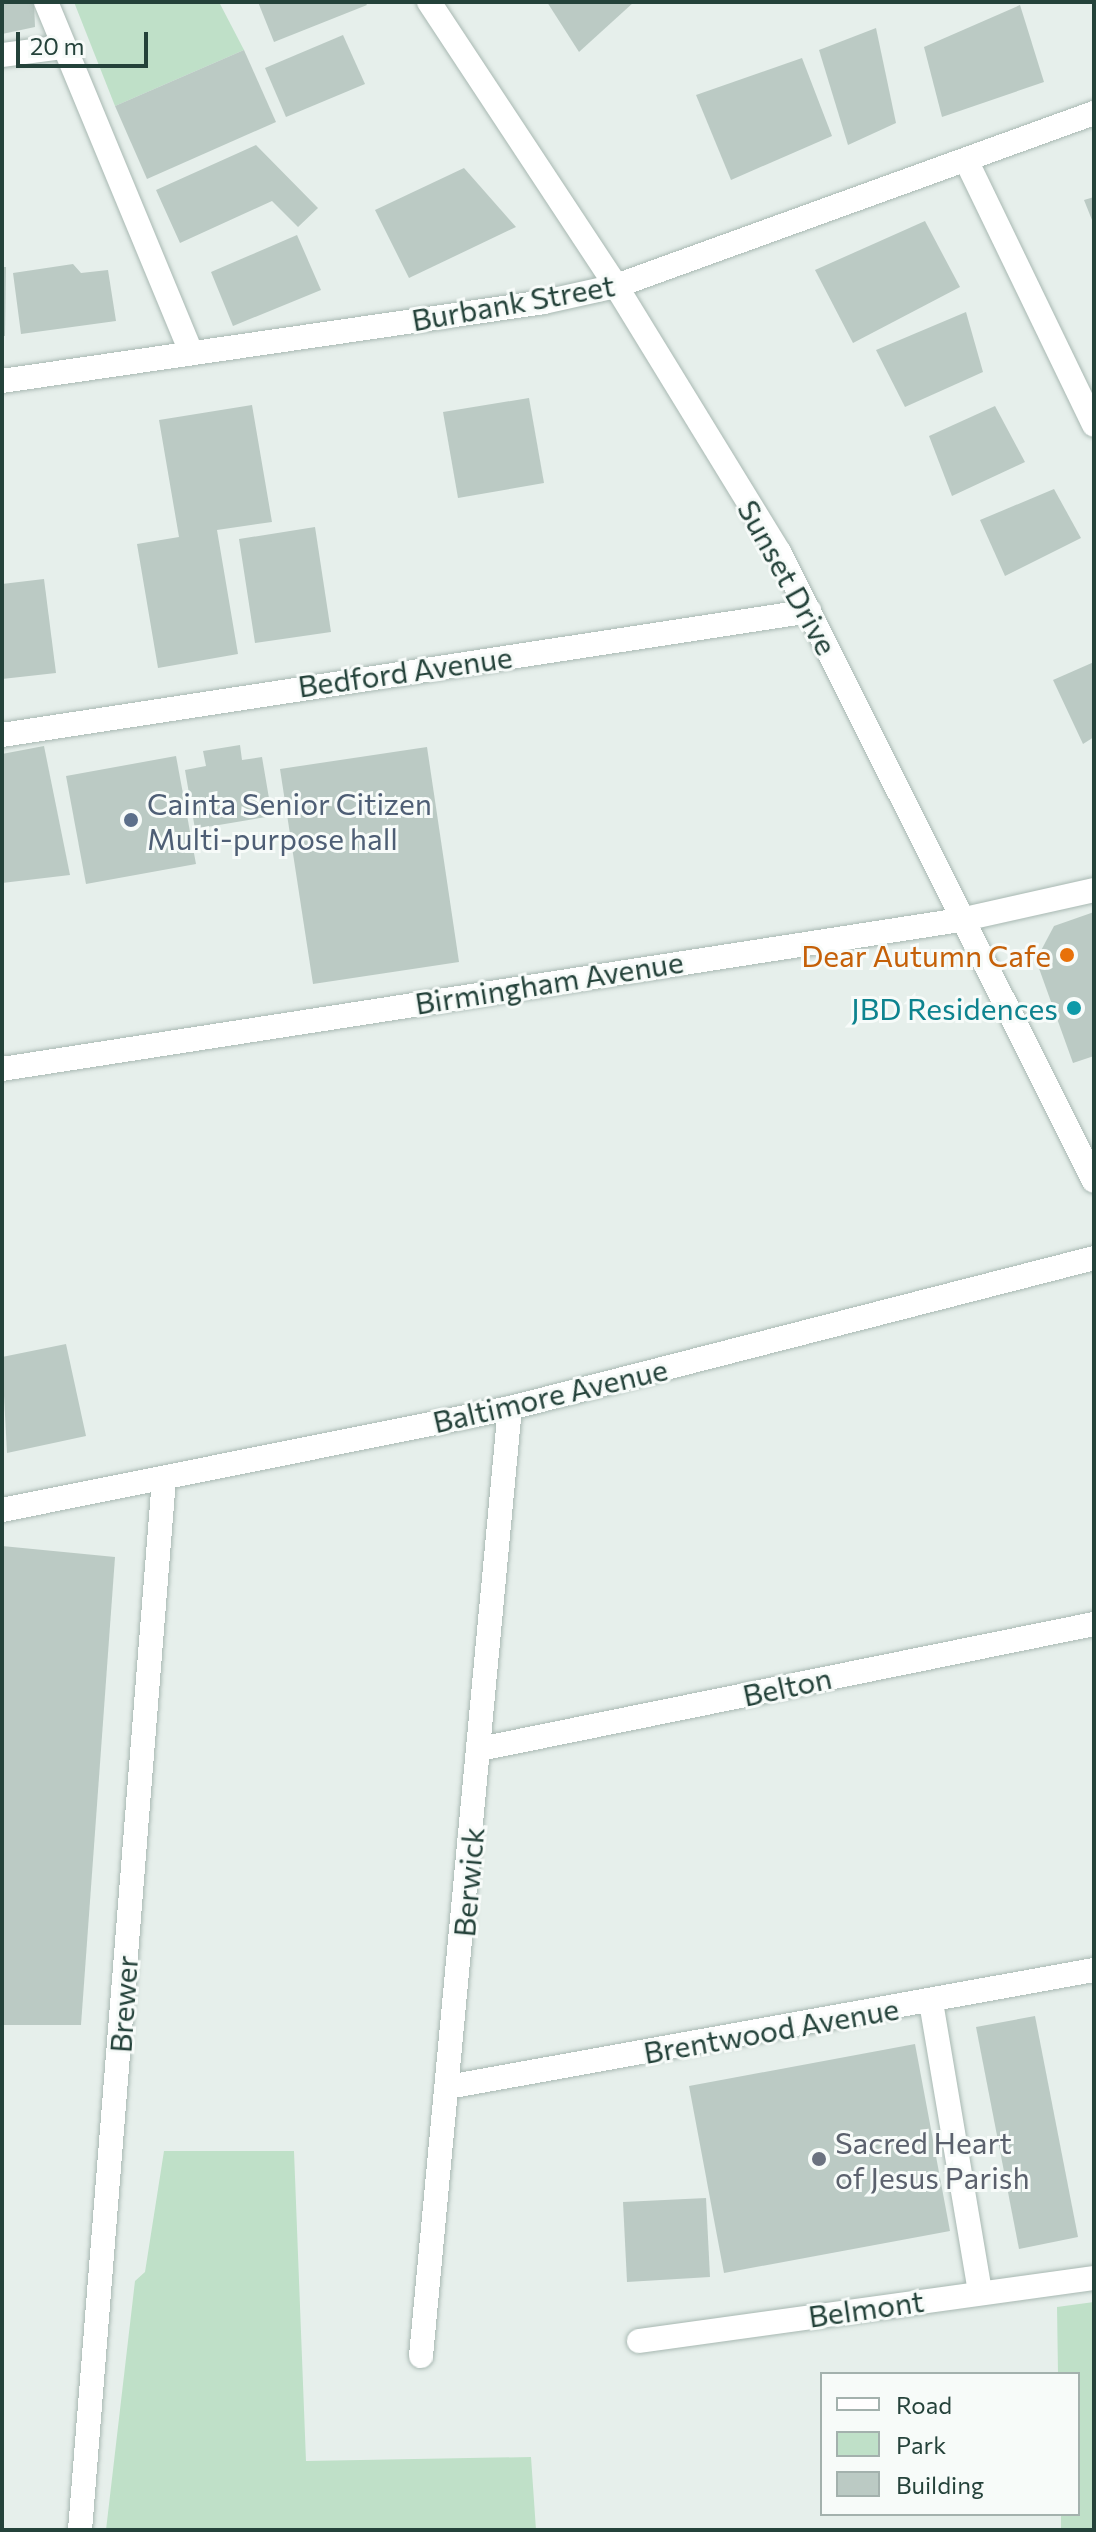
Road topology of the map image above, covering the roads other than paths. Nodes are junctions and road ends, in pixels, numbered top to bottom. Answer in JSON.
{"nodes":[{"id":1,"x":46,"y":2,"type":"edge"},
{"id":2,"x":429,"y":2,"type":"edge"},
{"id":3,"x":63,"y":47,"type":"junction"},
{"id":4,"x":2,"y":55,"type":"edge"},
{"id":5,"x":1094,"y":113,"type":"edge"},
{"id":6,"x":966,"y":160,"type":"junction"},
{"id":7,"x":616,"y":286,"type":"junction"},
{"id":8,"x":191,"y":352,"type":"junction"},
{"id":9,"x":2,"y":381,"type":"edge"},
{"id":10,"x":1094,"y":425,"type":"edge"},
{"id":11,"x":810,"y":611,"type":"junction"},
{"id":12,"x":2,"y":735,"type":"edge"},
{"id":13,"x":1094,"y":890,"type":"edge"},
{"id":14,"x":960,"y":920,"type":"junction"},
{"id":15,"x":2,"y":1069,"type":"edge"},
{"id":16,"x":1094,"y":1181,"type":"edge"},
{"id":17,"x":1094,"y":1258,"type":"edge"},
{"id":18,"x":510,"y":1408,"type":"junction"},
{"id":19,"x":164,"y":1478,"type":"junction"},
{"id":20,"x":2,"y":1510,"type":"edge"},
{"id":21,"x":1094,"y":1624,"type":"edge"},
{"id":22,"x":480,"y":1749,"type":"junction"},
{"id":23,"x":1094,"y":1970,"type":"edge"},
{"id":24,"x":931,"y":2002,"type":"junction"},
{"id":25,"x":448,"y":2087,"type":"junction"},
{"id":26,"x":1094,"y":2278,"type":"edge"},
{"id":27,"x":980,"y":2292,"type":"junction"},
{"id":28,"x":639,"y":2341,"type":"dead end"},
{"id":29,"x":421,"y":2356,"type":"dead end"},
{"id":30,"x":80,"y":2530,"type":"edge"}],
"edges":[{"from":1,"to":3,"type":"street"},
{"from":2,"to":7,"type":"street","name":"Sunset Drive"},
{"from":3,"to":4,"type":"street"},
{"from":3,"to":8,"type":"street"},
{"from":5,"to":6,"type":"street","name":"Burbank Street"},
{"from":6,"to":7,"type":"street","name":"Burbank Street"},
{"from":6,"to":10,"type":"street"},
{"from":7,"to":8,"type":"street","name":"Burbank Street"},
{"from":7,"to":11,"type":"street","name":"Sunset Drive"},
{"from":8,"to":9,"type":"street","name":"Burbank Street"},
{"from":11,"to":12,"type":"street","name":"Bedford Avenue"},
{"from":11,"to":14,"type":"street","name":"Sunset Drive"},
{"from":13,"to":14,"type":"street","name":"Birmingham Avenue"},
{"from":14,"to":15,"type":"street","name":"Birmingham Avenue"},
{"from":14,"to":16,"type":"street","name":"Sunset Drive"},
{"from":17,"to":18,"type":"street","name":"Baltimore Avenue"},
{"from":18,"to":19,"type":"street","name":"Baltimore Avenue"},
{"from":18,"to":22,"type":"street","name":"Berwick"},
{"from":19,"to":20,"type":"street","name":"Baltimore Avenue"},
{"from":19,"to":30,"type":"street","name":"Brewer"},
{"from":21,"to":22,"type":"street","name":"Belton"},
{"from":22,"to":25,"type":"street","name":"Berwick"},
{"from":23,"to":24,"type":"street","name":"Brentwood Avenue"},
{"from":24,"to":25,"type":"street","name":"Brentwood Avenue"},
{"from":24,"to":27,"type":"street"},
{"from":25,"to":29,"type":"street","name":"Berwick"},
{"from":26,"to":27,"type":"street","name":"Belmont"},
{"from":27,"to":28,"type":"street","name":"Belmont"}]}
